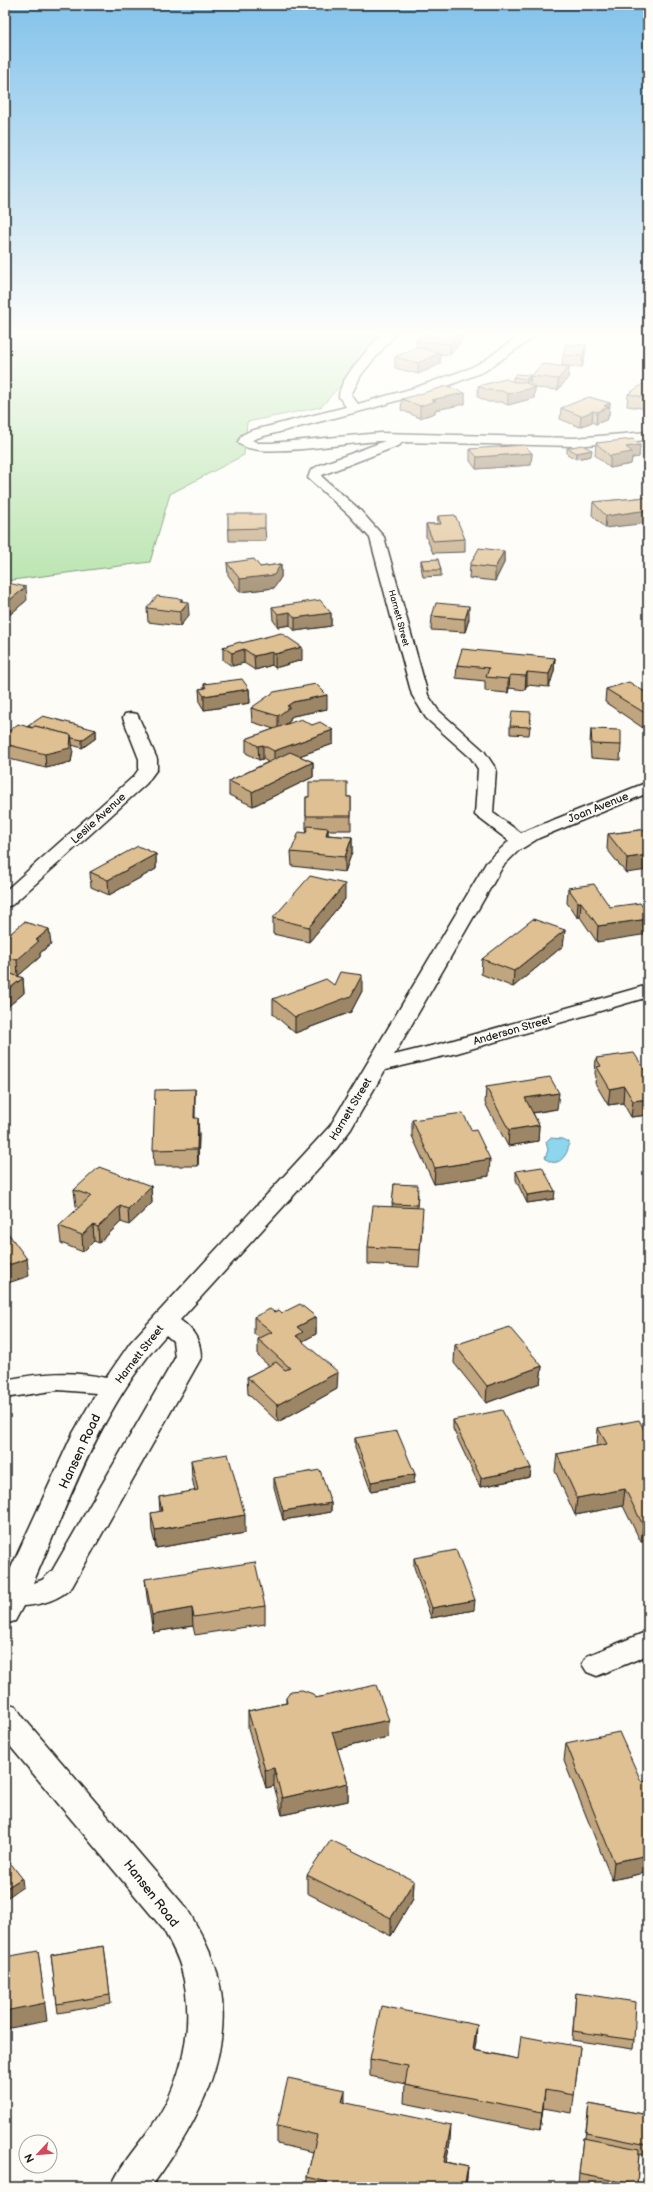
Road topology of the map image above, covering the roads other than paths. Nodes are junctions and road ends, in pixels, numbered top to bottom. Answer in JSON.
{"nodes":[{"id":1,"x":252,"y":435,"type":"edge"},
{"id":2,"x":648,"y":436,"type":"edge"},
{"id":3,"x":406,"y":437,"type":"junction"},
{"id":4,"x":131,"y":718,"type":"dead end"},
{"id":5,"x":648,"y":787,"type":"edge"},
{"id":6,"x":547,"y":828,"type":"joint"},
{"id":7,"x":520,"y":840,"type":"junction"},
{"id":8,"x":5,"y":901,"type":"edge"},
{"id":9,"x":648,"y":991,"type":"edge"},
{"id":10,"x":375,"y":1066,"type":"junction"},
{"id":11,"x":164,"y":1322,"type":"junction"},
{"id":12,"x":5,"y":1388,"type":"edge"},
{"id":13,"x":112,"y":1388,"type":"junction"},
{"id":14,"x":9,"y":1604,"type":"edge"},
{"id":15,"x":648,"y":1644,"type":"edge"},
{"id":16,"x":598,"y":1664,"type":"dead end"},
{"id":17,"x":5,"y":1714,"type":"edge"},
{"id":18,"x":129,"y":2187,"type":"edge"}],
"edges":[{"from":1,"to":3,"type":"street"},
{"from":2,"to":3,"type":"street"},
{"from":3,"to":7,"type":"street","name":"Harnett Street"},
{"from":4,"to":8,"type":"street","name":"Leslie Avenue"},
{"from":5,"to":6,"type":"street","name":"Joan Avenue"},
{"from":6,"to":7,"type":"street","name":"Harnett Street"},
{"from":7,"to":10,"type":"street","name":"Harnett Street"},
{"from":9,"to":10,"type":"street","name":"Anderson Street"},
{"from":10,"to":11,"type":"street","name":"Harnett Street"},
{"from":11,"to":13,"type":"street","name":"Harnett Street"},
{"from":11,"to":14,"type":"street"},
{"from":12,"to":13,"type":"street"},
{"from":13,"to":14,"type":"street","name":"Hansen Road"},
{"from":15,"to":16,"type":"street"},
{"from":17,"to":18,"type":"street","name":"Hansen Road"}]}
